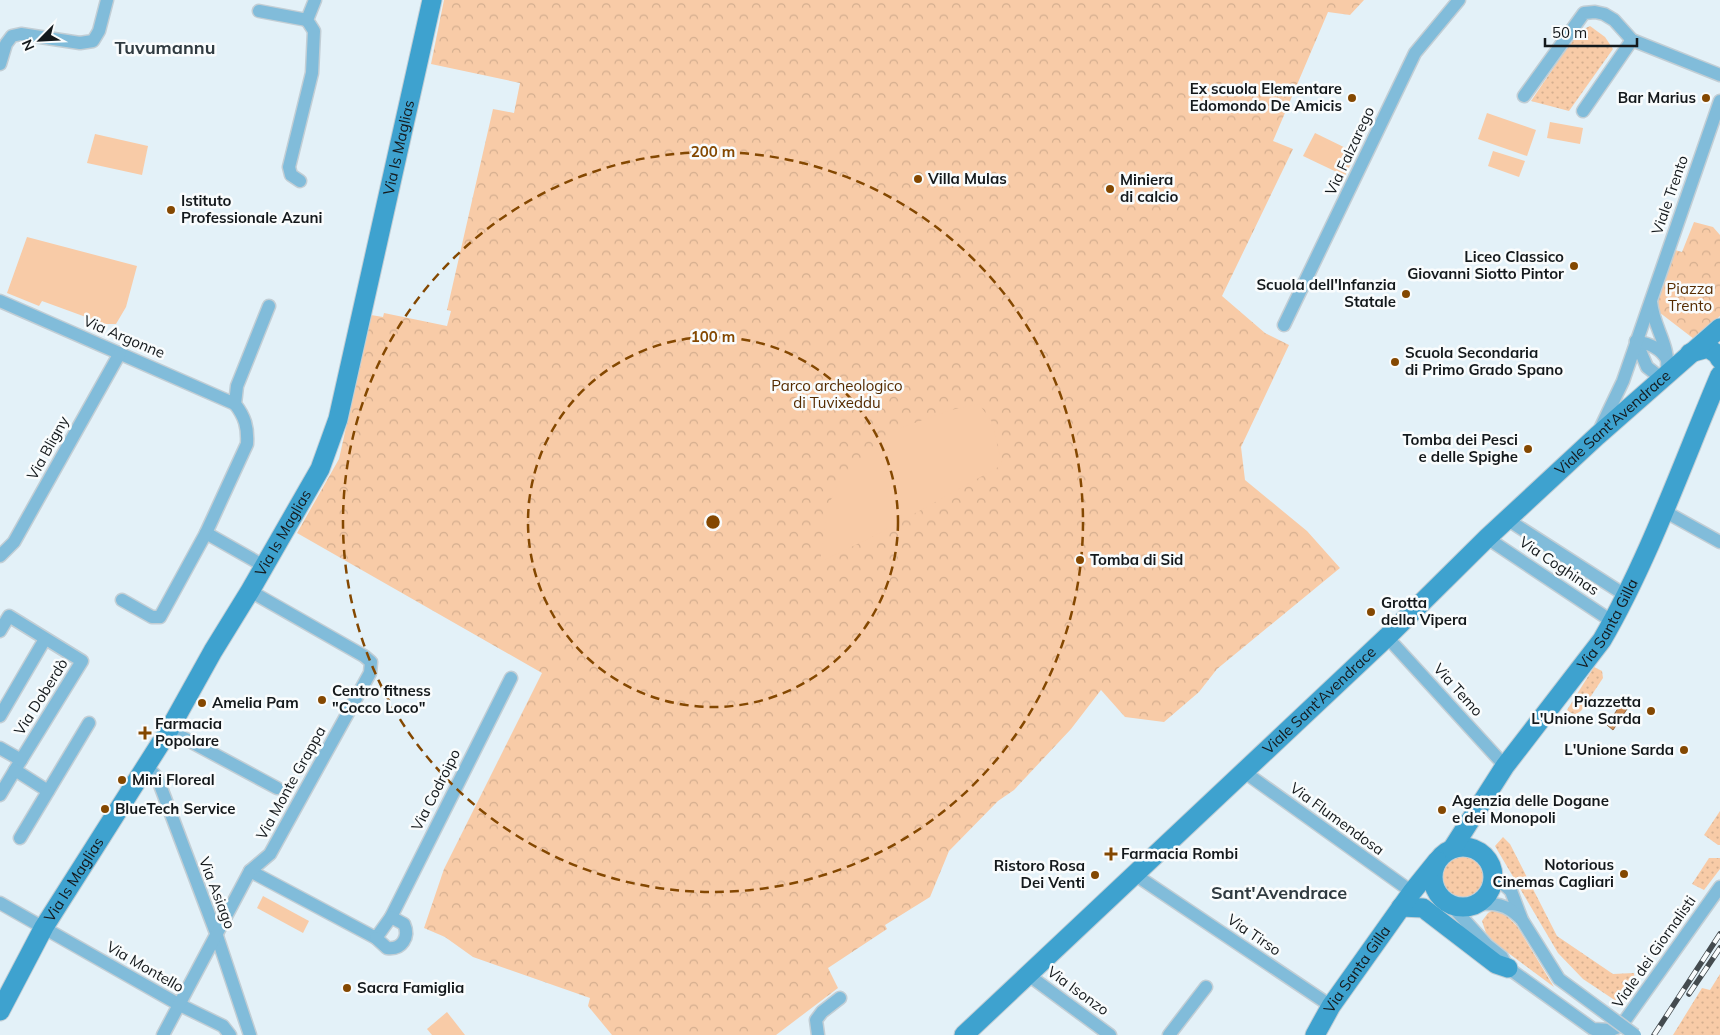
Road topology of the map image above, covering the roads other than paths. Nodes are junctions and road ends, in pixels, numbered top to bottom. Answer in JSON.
{"nodes":[{"id":1,"x":106,"y":0,"type":"edge"},
{"id":2,"x":315,"y":0,"type":"edge"},
{"id":3,"x":432,"y":0,"type":"edge"},
{"id":4,"x":1459,"y":0,"type":"edge"},
{"id":5,"x":259,"y":11,"type":"dead end"},
{"id":6,"x":307,"y":20,"type":"junction"},
{"id":7,"x":1632,"y":40,"type":"junction"},
{"id":8,"x":0,"y":64,"type":"edge"},
{"id":9,"x":1720,"y":75,"type":"edge"},
{"id":10,"x":1524,"y":96,"type":"dead end"},
{"id":11,"x":1720,"y":101,"type":"edge"},
{"id":12,"x":1582,"y":110,"type":"dead end"},
{"id":13,"x":300,"y":181,"type":"dead end"},
{"id":14,"x":1651,"y":299,"type":"junction"},
{"id":15,"x":0,"y":301,"type":"edge"},
{"id":16,"x":269,"y":306,"type":"dead end"},
{"id":17,"x":1284,"y":324,"type":"dead end"},
{"id":18,"x":1720,"y":328,"type":"edge"},
{"id":19,"x":1636,"y":341,"type":"junction"},
{"id":20,"x":120,"y":353,"type":"junction"},
{"id":21,"x":1690,"y":353,"type":"junction"},
{"id":22,"x":1720,"y":360,"type":"edge"},
{"id":23,"x":1665,"y":371,"type":"junction"},
{"id":24,"x":1718,"y":387,"type":"edge"},
{"id":25,"x":235,"y":404,"type":"junction"},
{"id":26,"x":1597,"y":436,"type":"junction"},
{"id":27,"x":1664,"y":511,"type":"junction"},
{"id":28,"x":1508,"y":520,"type":"junction"},
{"id":29,"x":206,"y":533,"type":"junction"},
{"id":30,"x":1487,"y":538,"type":"junction"},
{"id":31,"x":1720,"y":542,"type":"edge"},
{"id":32,"x":0,"y":556,"type":"edge"},
{"id":33,"x":264,"y":566,"type":"junction"},
{"id":34,"x":250,"y":592,"type":"junction"},
{"id":35,"x":1625,"y":595,"type":"junction"},
{"id":36,"x":122,"y":600,"type":"dead end"},
{"id":37,"x":1613,"y":622,"type":"junction"},
{"id":38,"x":0,"y":631,"type":"edge"},
{"id":39,"x":1388,"y":636,"type":"junction"},
{"id":40,"x":45,"y":639,"type":"junction"},
{"id":41,"x":511,"y":678,"type":"dead end"},
{"id":42,"x":0,"y":716,"type":"edge"},
{"id":43,"x":89,"y":722,"type":"dead end"},
{"id":44,"x":169,"y":730,"type":"junction"},
{"id":45,"x":0,"y":748,"type":"edge"},
{"id":46,"x":18,"y":765,"type":"junction"},
{"id":47,"x":146,"y":766,"type":"junction"},
{"id":48,"x":1505,"y":766,"type":"junction"},
{"id":49,"x":1243,"y":772,"type":"junction"},
{"id":50,"x":277,"y":788,"type":"dead end"},
{"id":51,"x":48,"y":791,"type":"junction"},
{"id":52,"x":0,"y":795,"type":"edge"},
{"id":53,"x":20,"y":838,"type":"dead end"},
{"id":54,"x":1452,"y":849,"type":"junction"},
{"id":55,"x":1437,"y":861,"type":"junction"},
{"id":56,"x":250,"y":871,"type":"junction"},
{"id":57,"x":1134,"y":874,"type":"junction"},
{"id":58,"x":1492,"y":874,"type":"junction"},
{"id":59,"x":1720,"y":888,"type":"edge"},
{"id":60,"x":1444,"y":899,"type":"junction"},
{"id":61,"x":1407,"y":900,"type":"junction"},
{"id":62,"x":0,"y":903,"type":"edge"},
{"id":63,"x":1476,"y":904,"type":"junction"},
{"id":64,"x":391,"y":917,"type":"junction"},
{"id":65,"x":1522,"y":920,"type":"junction"},
{"id":66,"x":44,"y":927,"type":"junction"},
{"id":67,"x":216,"y":933,"type":"junction"},
{"id":68,"x":376,"y":938,"type":"junction"},
{"id":69,"x":1508,"y":968,"type":"junction"},
{"id":70,"x":1026,"y":974,"type":"junction"},
{"id":71,"x":1206,"y":987,"type":"dead end"},
{"id":72,"x":840,"y":998,"type":"dead end"},
{"id":73,"x":178,"y":1004,"type":"junction"},
{"id":74,"x":1331,"y":1006,"type":"junction"},
{"id":75,"x":0,"y":1010,"type":"edge"},
{"id":76,"x":162,"y":1035,"type":"edge"},
{"id":77,"x":230,"y":1035,"type":"edge"},
{"id":78,"x":250,"y":1035,"type":"edge"},
{"id":79,"x":818,"y":1035,"type":"edge"},
{"id":80,"x":964,"y":1035,"type":"edge"},
{"id":81,"x":1110,"y":1035,"type":"edge"},
{"id":82,"x":1169,"y":1035,"type":"edge"},
{"id":83,"x":1315,"y":1035,"type":"edge"},
{"id":84,"x":1636,"y":1035,"type":"edge"}],
"edges":[{"from":1,"to":8,"type":"street"},
{"from":2,"to":6,"type":"street"},
{"from":3,"to":33,"type":"street","name":"Via Is Maglias"},
{"from":4,"to":17,"type":"street","name":"Via Falzarego"},
{"from":5,"to":6,"type":"street"},
{"from":6,"to":13,"type":"street"},
{"from":7,"to":9,"type":"street"},
{"from":7,"to":10,"type":"street"},
{"from":7,"to":12,"type":"street"},
{"from":11,"to":14,"type":"street","name":"Viale Trento"},
{"from":14,"to":19,"type":"street","name":"Viale Trento"},
{"from":14,"to":23,"type":"street"},
{"from":15,"to":20,"type":"street","name":"Via Argonne"},
{"from":16,"to":25,"type":"street"},
{"from":18,"to":21,"type":"street","name":"Viale Sant'Avendrace"},
{"from":19,"to":23,"type":"street"},
{"from":19,"to":23,"type":"street"},
{"from":19,"to":26,"type":"street","name":"Viale Trento"},
{"from":20,"to":25,"type":"street","name":"Via Argonne"},
{"from":20,"to":32,"type":"street","name":"Via Bligny"},
{"from":21,"to":22,"type":"street"},
{"from":21,"to":23,"type":"street","name":"Viale Sant'Avendrace"},
{"from":23,"to":26,"type":"street","name":"Viale Sant'Avendrace"},
{"from":24,"to":27,"type":"street","name":"Via Santa Gilla"},
{"from":25,"to":29,"type":"street"},
{"from":26,"to":28,"type":"street","name":"Viale Sant'Avendrace"},
{"from":27,"to":31,"type":"street"},
{"from":27,"to":35,"type":"street","name":"Via Santa Gilla"},
{"from":28,"to":30,"type":"street","name":"Viale Sant'Avendrace"},
{"from":28,"to":35,"type":"street"},
{"from":29,"to":33,"type":"street"},
{"from":29,"to":36,"type":"street"},
{"from":30,"to":37,"type":"street","name":"Via Coghinas"},
{"from":30,"to":39,"type":"street","name":"Viale Sant'Avendrace"},
{"from":33,"to":34,"type":"street","name":"Via Is Maglias"},
{"from":34,"to":44,"type":"street","name":"Via Is Maglias"},
{"from":34,"to":56,"type":"street","name":"Via Monte Grappa"},
{"from":35,"to":37,"type":"street","name":"Via Santa Gilla"},
{"from":37,"to":48,"type":"street","name":"Via Santa Gilla"},
{"from":38,"to":40,"type":"street","name":"Via Doberdò"},
{"from":39,"to":48,"type":"street","name":"Via Temo"},
{"from":39,"to":49,"type":"street","name":"Viale Sant'Avendrace"},
{"from":40,"to":42,"type":"street","name":"Via Doberdò"},
{"from":40,"to":46,"type":"street","name":"Via Doberdò"},
{"from":41,"to":64,"type":"street","name":"Via Codroipo"},
{"from":43,"to":51,"type":"street"},
{"from":44,"to":47,"type":"street","name":"Via Is Maglias"},
{"from":44,"to":50,"type":"street"},
{"from":45,"to":46,"type":"street","name":"Via Doberdò"},
{"from":46,"to":51,"type":"street","name":"Via Doberdò"},
{"from":46,"to":52,"type":"street","name":"Via Doberdò"},
{"from":47,"to":66,"type":"street","name":"Via Is Maglias"},
{"from":47,"to":67,"type":"street","name":"Via Asiago"},
{"from":48,"to":54,"type":"street","name":"Via Santa Gilla"},
{"from":49,"to":57,"type":"street","name":"Viale Sant'Avendrace"},
{"from":49,"to":61,"type":"street","name":"Via Flumendosa"},
{"from":51,"to":53,"type":"street"},
{"from":54,"to":55,"type":"street","name":"Via Santa Gilla"},
{"from":54,"to":58,"type":"street"},
{"from":55,"to":60,"type":"street"},
{"from":55,"to":61,"type":"street","name":"Via Santa Gilla"},
{"from":56,"to":67,"type":"street","name":"Via Monte Grappa"},
{"from":56,"to":68,"type":"street"},
{"from":57,"to":70,"type":"street","name":"Viale Sant'Avendrace"},
{"from":57,"to":74,"type":"street","name":"Via Tirso"},
{"from":58,"to":63,"type":"street"},
{"from":58,"to":65,"type":"street"},
{"from":59,"to":69,"type":"street","name":"Viale dei Giornalisti"},
{"from":60,"to":61,"type":"street"},
{"from":60,"to":63,"type":"street"},
{"from":60,"to":69,"type":"street","name":"Viale dei Giornalisti"},
{"from":61,"to":69,"type":"street"},
{"from":61,"to":74,"type":"street","name":"Via Santa Gilla"},
{"from":62,"to":66,"type":"street"},
{"from":63,"to":65,"type":"street"},
{"from":64,"to":68,"type":"street","name":"Via Codroipo"},
{"from":64,"to":68,"type":"street"},
{"from":65,"to":84,"type":"street","bridge":true},
{"from":66,"to":73,"type":"street","name":"Via Montello"},
{"from":66,"to":75,"type":"street","name":"Via Is Maglias"},
{"from":67,"to":73,"type":"street","name":"Via Monte Grappa"},
{"from":67,"to":78,"type":"street","name":"Via Asiago"},
{"from":70,"to":80,"type":"street","name":"Viale Sant'Avendrace"},
{"from":70,"to":81,"type":"street","name":"Via Isonzo"},
{"from":71,"to":82,"type":"street"},
{"from":72,"to":79,"type":"street"},
{"from":73,"to":76,"type":"street","name":"Via Monte Grappa"},
{"from":73,"to":77,"type":"street","name":"Via Montello"},
{"from":74,"to":83,"type":"street","name":"Via Santa Gilla"}]}
